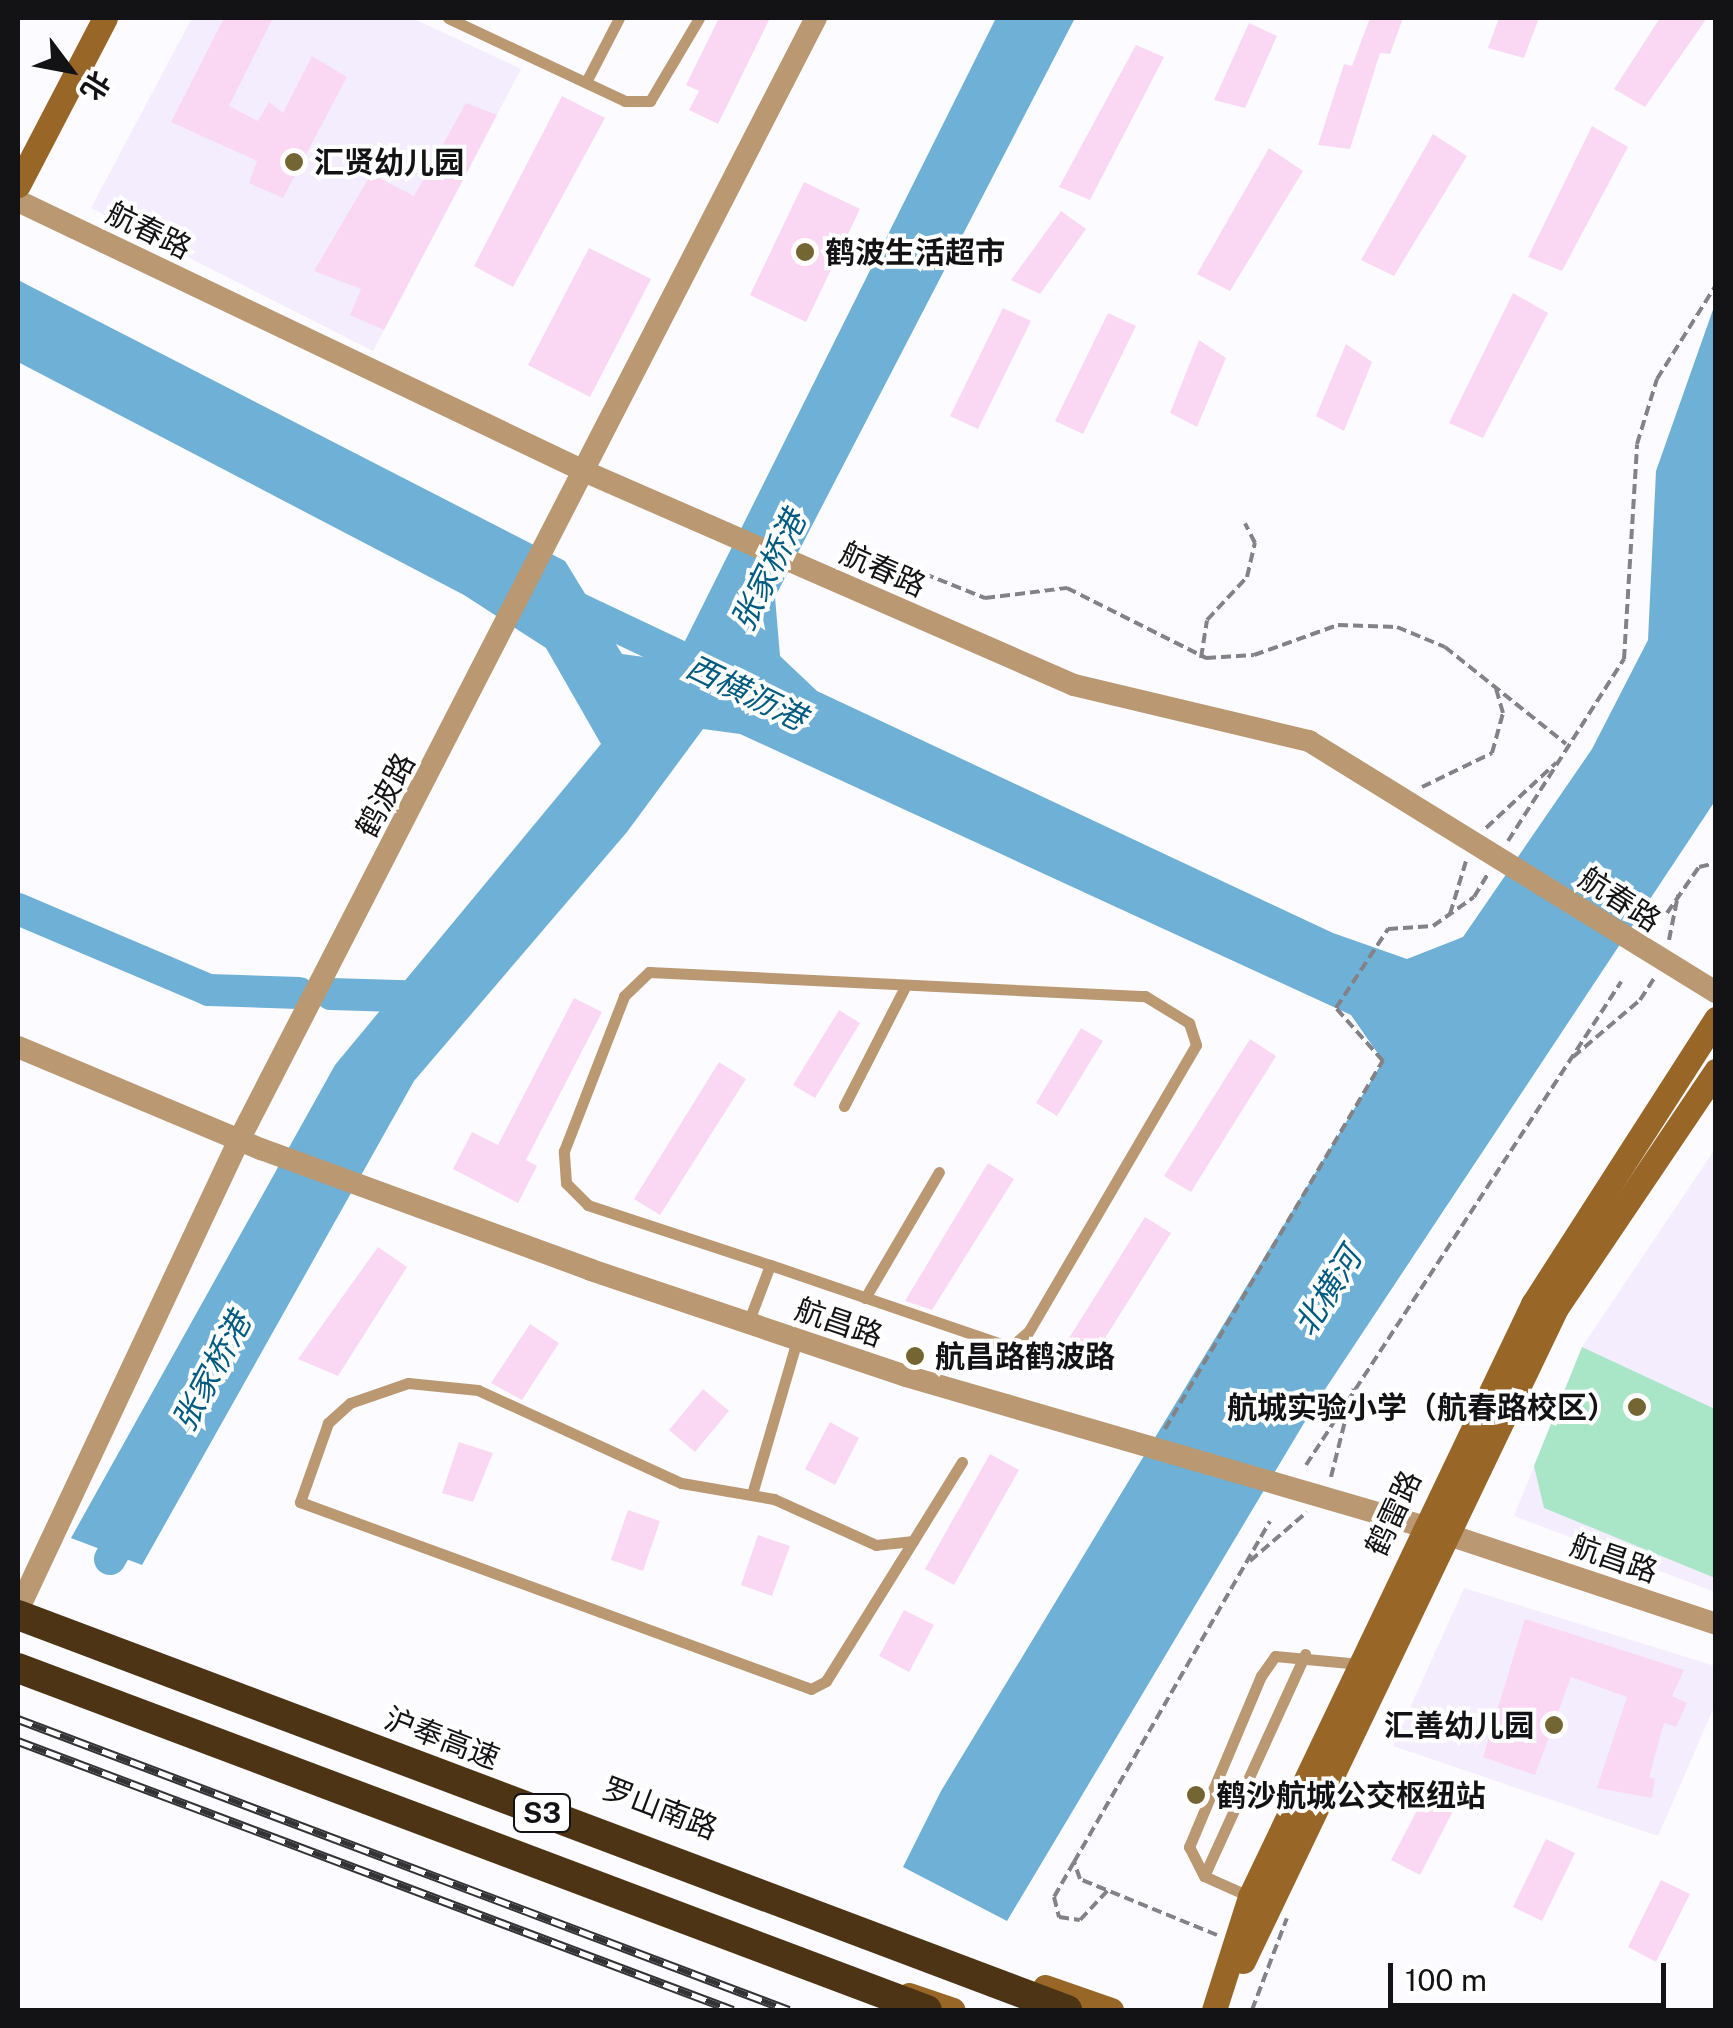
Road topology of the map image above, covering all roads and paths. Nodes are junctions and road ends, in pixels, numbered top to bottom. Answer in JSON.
{"nodes":[{"id":1,"x":105,"y":18,"type":"edge"},
{"id":2,"x":620,"y":18,"type":"edge"},
{"id":3,"x":699,"y":18,"type":"edge"},
{"id":4,"x":816,"y":18,"type":"edge"},
{"id":5,"x":457,"y":19,"type":"edge"},
{"id":6,"x":586,"y":82,"type":"junction"},
{"id":7,"x":18,"y":185,"type":"edge"},
{"id":8,"x":18,"y":201,"type":"edge"},
{"id":9,"x":1716,"y":286,"type":"edge"},
{"id":10,"x":586,"y":472,"type":"junction"},
{"id":11,"x":1244,"y":522,"type":"dead end"},
{"id":12,"x":849,"y":587,"type":"junction"},
{"id":13,"x":1202,"y":658,"type":"junction"},
{"id":14,"x":1496,"y":688,"type":"junction"},
{"id":15,"x":1568,"y":745,"type":"junction"},
{"id":16,"x":1559,"y":760,"type":"junction"},
{"id":17,"x":1402,"y":797,"type":"junction"},
{"id":18,"x":1473,"y":840,"type":"junction"},
{"id":19,"x":1500,"y":854,"type":"dead end"},
{"id":20,"x":1716,"y":862,"type":"edge"},
{"id":21,"x":1491,"y":868,"type":"dead end"},
{"id":22,"x":1678,"y":895,"type":"junction"},
{"id":23,"x":1667,"y":913,"type":"dead end"},
{"id":24,"x":1450,"y":914,"type":"junction"},
{"id":25,"x":1664,"y":964,"type":"junction"},
{"id":26,"x":1621,"y":982,"type":"dead end"},
{"id":27,"x":906,"y":985,"type":"junction"},
{"id":28,"x":1716,"y":992,"type":"edge"},
{"id":29,"x":1716,"y":1019,"type":"edge"},
{"id":30,"x":18,"y":1047,"type":"edge"},
{"id":31,"x":1570,"y":1060,"type":"junction"},
{"id":32,"x":1716,"y":1071,"type":"edge"},
{"id":33,"x":844,"y":1106,"type":"dead end"},
{"id":34,"x":239,"y":1140,"type":"junction"},
{"id":35,"x":939,"y":1172,"type":"dead end"},
{"id":36,"x":770,"y":1265,"type":"junction"},
{"id":37,"x":866,"y":1298,"type":"junction"},
{"id":38,"x":748,"y":1323,"type":"junction"},
{"id":39,"x":797,"y":1340,"type":"junction"},
{"id":40,"x":1354,"y":1384,"type":"junction"},
{"id":41,"x":1154,"y":1448,"type":"junction"},
{"id":42,"x":962,"y":1462,"type":"dead end"},
{"id":43,"x":1306,"y":1466,"type":"dead end"},
{"id":44,"x":752,"y":1494,"type":"junction"},
{"id":45,"x":1326,"y":1496,"type":"junction"},
{"id":46,"x":1270,"y":1521,"type":"dead end"},
{"id":47,"x":1422,"y":1526,"type":"junction"},
{"id":48,"x":1450,"y":1534,"type":"junction"},
{"id":49,"x":914,"y":1540,"type":"junction"},
{"id":50,"x":1245,"y":1565,"type":"junction"},
{"id":51,"x":18,"y":1607,"type":"edge"},
{"id":52,"x":1716,"y":1624,"type":"edge"},
{"id":53,"x":1305,"y":1654,"type":"junction"},
{"id":54,"x":1360,"y":1664,"type":"junction"},
{"id":55,"x":18,"y":1668,"type":"edge"},
{"id":56,"x":18,"y":1679,"type":"edge"},
{"id":57,"x":103,"y":1700,"type":"junction"},
{"id":58,"x":1074,"y":1862,"type":"junction"},
{"id":59,"x":1204,"y":1876,"type":"junction"},
{"id":60,"x":1108,"y":1890,"type":"junction"},
{"id":61,"x":1260,"y":1899,"type":"junction"},
{"id":62,"x":1236,"y":1942,"type":"junction"},
{"id":63,"x":928,"y":2010,"type":"edge"},
{"id":64,"x":952,"y":2010,"type":"edge"},
{"id":65,"x":1067,"y":2010,"type":"edge"},
{"id":66,"x":1111,"y":2010,"type":"edge"},
{"id":67,"x":1217,"y":2010,"type":"edge"}],
"edges":[{"from":1,"to":7,"type":"street"},
{"from":2,"to":6,"type":"lane"},
{"from":3,"to":6,"type":"lane"},
{"from":4,"to":10,"type":"street","name":"鹤波路"},
{"from":5,"to":6,"type":"lane"},
{"from":8,"to":10,"type":"street","name":"航春路"},
{"from":9,"to":15,"type":"path"},
{"from":10,"to":12,"type":"street","name":"航春路"},
{"from":10,"to":34,"type":"street","name":"鹤波路"},
{"from":11,"to":13,"type":"path"},
{"from":12,"to":13,"type":"path"},
{"from":12,"to":17,"type":"street","name":"航春路"},
{"from":13,"to":14,"type":"path"},
{"from":14,"to":15,"type":"path"},
{"from":14,"to":17,"type":"path"},
{"from":15,"to":16,"type":"path"},
{"from":16,"to":18,"type":"path"},
{"from":16,"to":19,"type":"path"},
{"from":17,"to":18,"type":"street","name":"航春路"},
{"from":18,"to":24,"type":"path"},
{"from":18,"to":25,"type":"street","name":"航春路"},
{"from":20,"to":22,"type":"path"},
{"from":21,"to":24,"type":"path"},
{"from":22,"to":23,"type":"path"},
{"from":22,"to":25,"type":"path"},
{"from":24,"to":41,"type":"path"},
{"from":25,"to":28,"type":"street","name":"航春路"},
{"from":25,"to":31,"type":"path"},
{"from":26,"to":31,"type":"path"},
{"from":27,"to":33,"type":"lane"},
{"from":27,"to":36,"type":"lane"},
{"from":27,"to":37,"type":"lane"},
{"from":29,"to":47,"type":"street","name":"鹤雷路"},
{"from":30,"to":34,"type":"street","name":"航昌路"},
{"from":31,"to":40,"type":"path"},
{"from":32,"to":48,"type":"street","name":"鹤雷路"},
{"from":34,"to":38,"type":"street","name":"航昌路"},
{"from":34,"to":51,"type":"street","name":"鹤波路"},
{"from":35,"to":37,"type":"lane"},
{"from":36,"to":37,"type":"lane"},
{"from":36,"to":38,"type":"lane"},
{"from":38,"to":39,"type":"street","name":"航昌路"},
{"from":39,"to":41,"type":"street","name":"航昌路"},
{"from":39,"to":44,"type":"lane"},
{"from":40,"to":43,"type":"path"},
{"from":40,"to":45,"type":"path"},
{"from":41,"to":45,"type":"street","name":"航昌路"},
{"from":42,"to":49,"type":"lane"},
{"from":44,"to":49,"type":"lane"},
{"from":44,"to":49,"type":"lane"},
{"from":45,"to":47,"type":"street","name":"航昌路"},
{"from":45,"to":50,"type":"path"},
{"from":46,"to":50,"type":"path"},
{"from":47,"to":48,"type":"street","name":"航昌路"},
{"from":47,"to":54,"type":"street","name":"鹤雷路"},
{"from":48,"to":52,"type":"street","name":"航昌路"},
{"from":48,"to":61,"type":"street","name":"鹤雷路"},
{"from":50,"to":58,"type":"path"},
{"from":51,"to":65,"type":"highway","name":"沪奉高速","number":"S3"},
{"from":51,"to":66,"type":"street","name":"罗山南路"},
{"from":53,"to":54,"type":"lane"},
{"from":53,"to":59,"type":"lane"},
{"from":53,"to":59,"type":"lane"},
{"from":54,"to":61,"type":"street","name":"鹤雷路"},
{"from":55,"to":57,"type":"highway","number":"S3"},
{"from":56,"to":57,"type":"highway"},
{"from":56,"to":64,"type":"street"},
{"from":57,"to":63,"type":"highway","number":"S3"},
{"from":58,"to":60,"type":"path"},
{"from":58,"to":60,"type":"path"},
{"from":59,"to":61,"type":"lane"},
{"from":60,"to":62,"type":"path"},
{"from":61,"to":62,"type":"street","name":"鹤雷路"},
{"from":61,"to":67,"type":"street","name":"鹤雷路"},
{"from":62,"to":67,"type":"street","name":"鹤雷路"}]}
